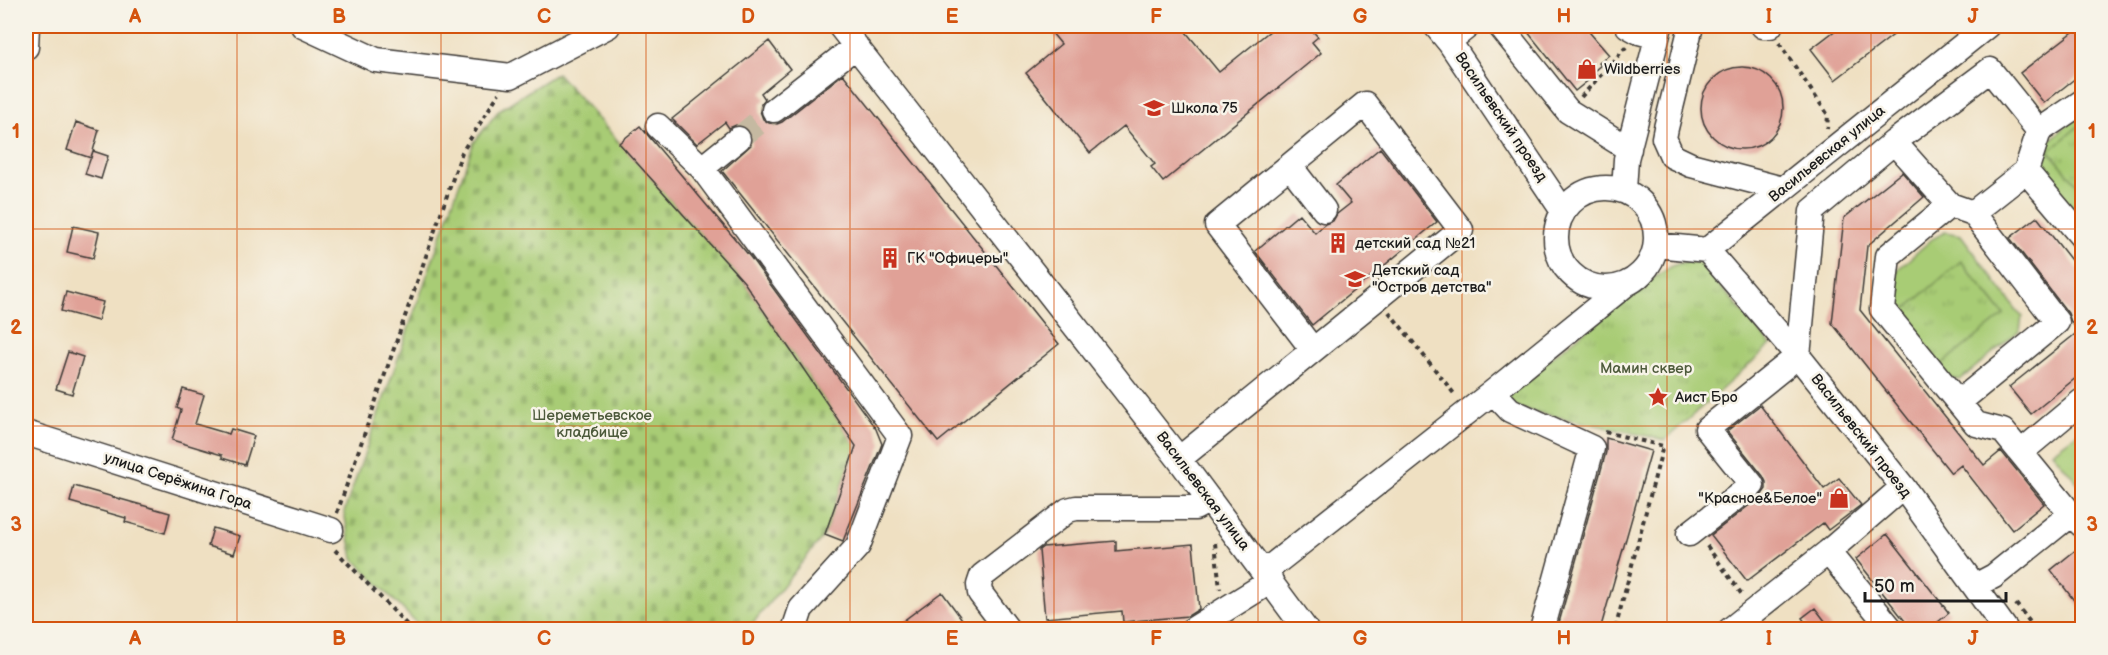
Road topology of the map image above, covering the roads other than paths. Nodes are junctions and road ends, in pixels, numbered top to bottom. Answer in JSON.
{"nodes":[{"id":1,"x":303,"y":26,"type":"edge"},
{"id":2,"x":608,"y":26,"type":"edge"},
{"id":3,"x":840,"y":26,"type":"edge"},
{"id":4,"x":1468,"y":26,"type":"edge"},
{"id":5,"x":1500,"y":26,"type":"edge"},
{"id":6,"x":1691,"y":26,"type":"edge"},
{"id":7,"x":1763,"y":26,"type":"edge"},
{"id":8,"x":1769,"y":26,"type":"edge"},
{"id":9,"x":1987,"y":26,"type":"edge"},
{"id":10,"x":1646,"y":30,"type":"edge"},
{"id":11,"x":1443,"y":33,"type":"edge"},
{"id":12,"x":856,"y":46,"type":"junction"},
{"id":13,"x":2082,"y":102,"type":"edge"},
{"id":14,"x":774,"y":110,"type":"tunnel mouth"},
{"id":15,"x":658,"y":126,"type":"dead end"},
{"id":16,"x":2039,"y":131,"type":"junction"},
{"id":17,"x":738,"y":139,"type":"tunnel mouth"},
{"id":18,"x":1629,"y":149,"type":"junction"},
{"id":19,"x":1908,"y":149,"type":"junction"},
{"id":20,"x":1290,"y":166,"type":"junction"},
{"id":21,"x":702,"y":168,"type":"junction"},
{"id":22,"x":2026,"y":171,"type":"junction"},
{"id":23,"x":1783,"y":189,"type":"junction"},
{"id":24,"x":1624,"y":190,"type":"junction"},
{"id":25,"x":1950,"y":205,"type":"junction"},
{"id":26,"x":1324,"y":210,"type":"dead end"},
{"id":27,"x":1563,"y":211,"type":"junction"},
{"id":28,"x":1973,"y":213,"type":"junction"},
{"id":29,"x":2082,"y":237,"type":"edge"},
{"id":30,"x":1656,"y":245,"type":"junction"},
{"id":31,"x":1707,"y":250,"type":"junction"},
{"id":32,"x":1625,"y":285,"type":"junction"},
{"id":33,"x":1313,"y":350,"type":"junction"},
{"id":34,"x":1798,"y":356,"type":"junction"},
{"id":35,"x":1492,"y":393,"type":"junction"},
{"id":36,"x":2082,"y":401,"type":"edge"},
{"id":37,"x":1959,"y":402,"type":"junction"},
{"id":38,"x":26,"y":433,"type":"edge"},
{"id":39,"x":2021,"y":452,"type":"junction"},
{"id":40,"x":1179,"y":459,"type":"junction"},
{"id":41,"x":1903,"y":487,"type":"junction"},
{"id":42,"x":1210,"y":500,"type":"junction"},
{"id":43,"x":2077,"y":520,"type":"edge"},
{"id":44,"x":331,"y":530,"type":"road end"},
{"id":45,"x":1692,"y":531,"type":"road end"},
{"id":46,"x":1828,"y":552,"type":"junction"},
{"id":47,"x":1268,"y":577,"type":"junction"},
{"id":48,"x":1975,"y":586,"type":"junction"},
{"id":49,"x":794,"y":630,"type":"edge"},
{"id":50,"x":1008,"y":630,"type":"edge"},
{"id":51,"x":1192,"y":630,"type":"edge"},
{"id":52,"x":1306,"y":630,"type":"edge"},
{"id":53,"x":1542,"y":630,"type":"edge"},
{"id":54,"x":1730,"y":630,"type":"edge"},
{"id":55,"x":1892,"y":630,"type":"edge"},
{"id":56,"x":2007,"y":630,"type":"edge"}],
"edges":[{"from":1,"to":2,"type":"street"},
{"from":3,"to":12,"type":"street","name":"Васильевская улица"},
{"from":4,"to":11,"type":"street"},
{"from":5,"to":18,"type":"street"},
{"from":6,"to":23,"type":"street"},
{"from":7,"to":8,"type":"street"},
{"from":9,"to":23,"type":"street","name":"Васильевская улица"},
{"from":10,"to":18,"type":"street"},
{"from":11,"to":27,"type":"street","name":"Васильевский проезд"},
{"from":12,"to":14,"type":"street"},
{"from":12,"to":40,"type":"street","name":"Васильевская улица"},
{"from":13,"to":16,"type":"street"},
{"from":15,"to":21,"type":"street"},
{"from":16,"to":19,"type":"street"},
{"from":16,"to":22,"type":"street"},
{"from":17,"to":21,"type":"street"},
{"from":18,"to":24,"type":"street"},
{"from":19,"to":25,"type":"street"},
{"from":19,"to":34,"type":"street"},
{"from":20,"to":26,"type":"street"},
{"from":20,"to":33,"type":"street"},
{"from":20,"to":33,"type":"street"},
{"from":21,"to":49,"type":"street"},
{"from":22,"to":28,"type":"street"},
{"from":22,"to":29,"type":"street"},
{"from":23,"to":31,"type":"street","name":"Васильевская улица"},
{"from":24,"to":27,"type":"street"},
{"from":24,"to":30,"type":"street"},
{"from":25,"to":28,"type":"street"},
{"from":25,"to":37,"type":"street"},
{"from":27,"to":32,"type":"street"},
{"from":28,"to":37,"type":"street"},
{"from":30,"to":31,"type":"street"},
{"from":30,"to":32,"type":"street"},
{"from":31,"to":34,"type":"street","name":"Васильевский проезд"},
{"from":32,"to":35,"type":"street"},
{"from":33,"to":40,"type":"street"},
{"from":34,"to":41,"type":"street","name":"Васильевский проезд"},
{"from":34,"to":45,"type":"street"},
{"from":35,"to":47,"type":"street"},
{"from":35,"to":53,"type":"street"},
{"from":36,"to":39,"type":"street"},
{"from":37,"to":39,"type":"street"},
{"from":38,"to":44,"type":"street","name":"улица Серёжина Гора"},
{"from":39,"to":43,"type":"street"},
{"from":40,"to":42,"type":"street","name":"Васильевская улица"},
{"from":41,"to":46,"type":"street"},
{"from":41,"to":48,"type":"street","name":"Васильевский проезд"},
{"from":42,"to":47,"type":"street","name":"Васильевская улица"},
{"from":42,"to":50,"type":"street"},
{"from":43,"to":48,"type":"street"},
{"from":46,"to":54,"type":"street"},
{"from":46,"to":55,"type":"street"},
{"from":47,"to":51,"type":"street"},
{"from":47,"to":52,"type":"street","name":"Васильевская улица"},
{"from":48,"to":56,"type":"street","name":"Васильевский проезд"}]}
